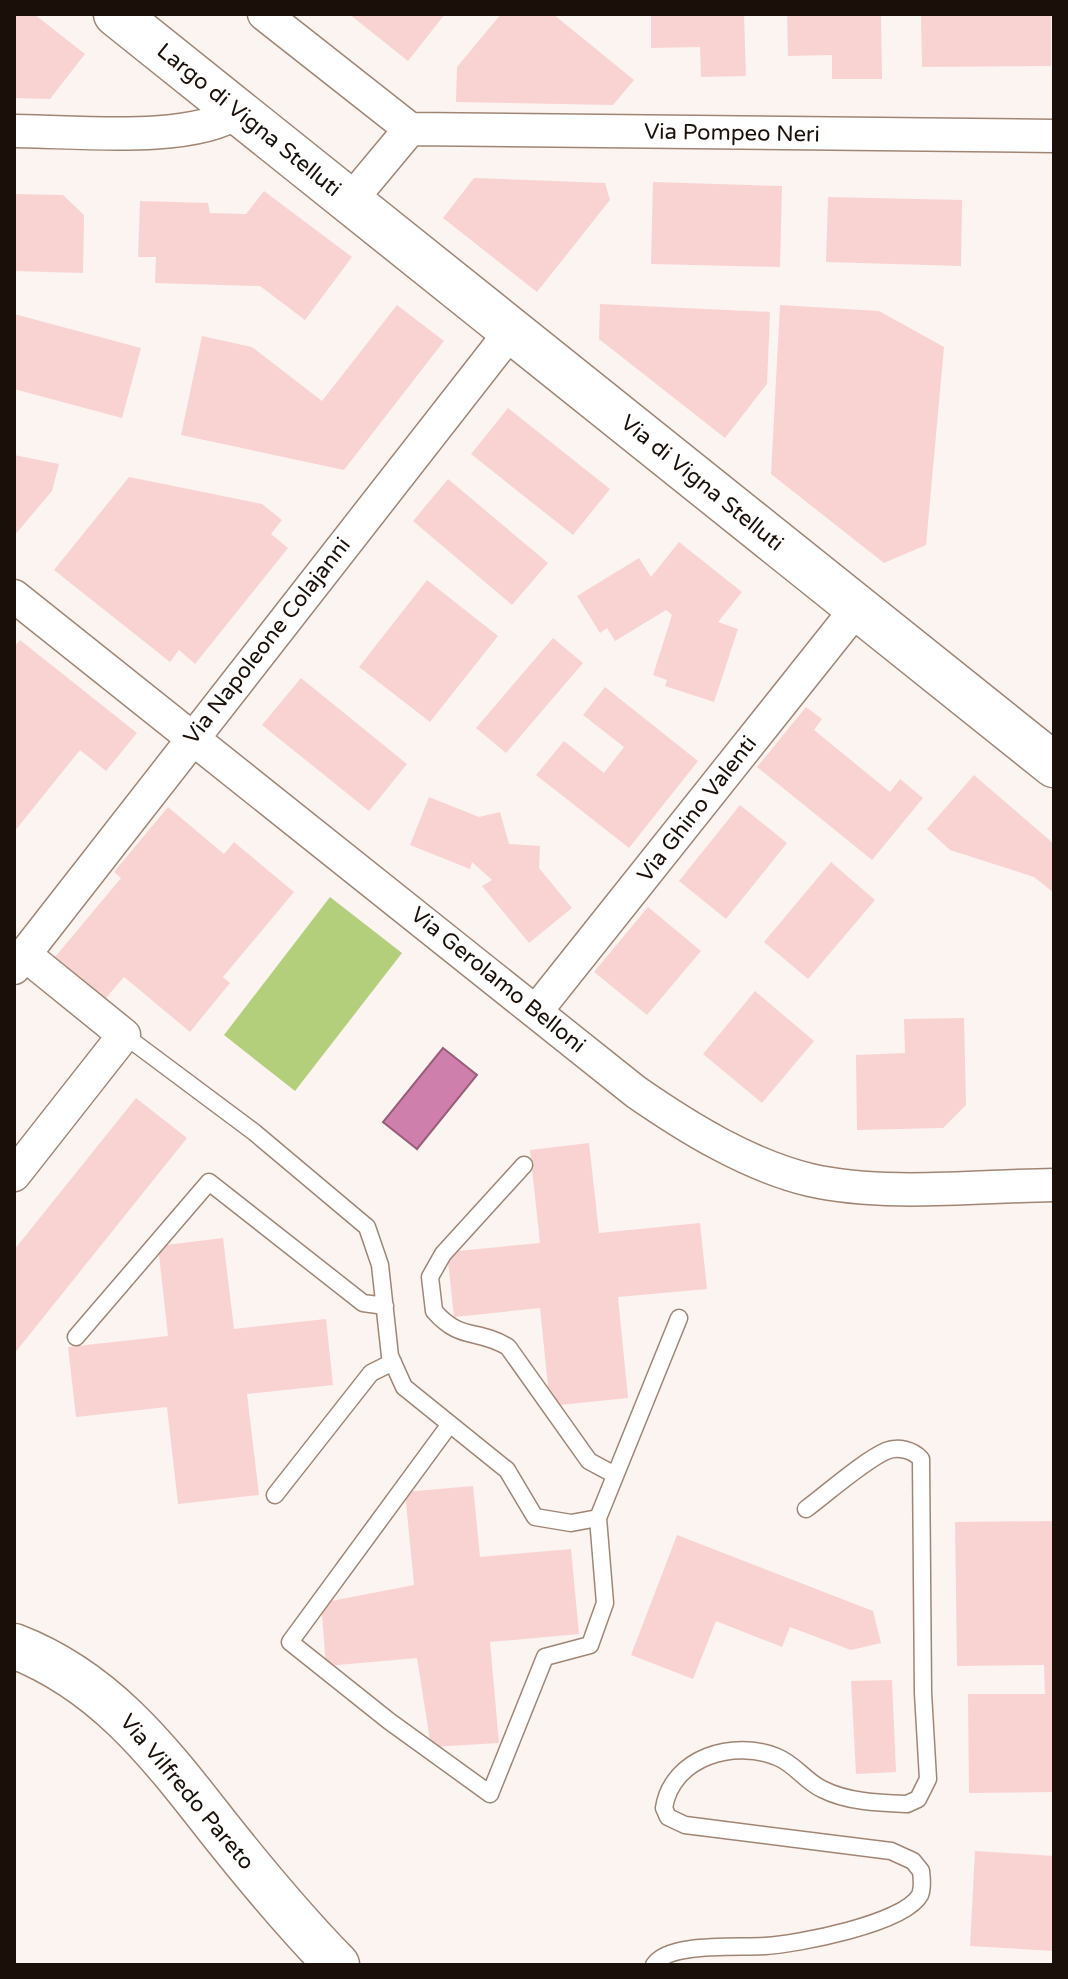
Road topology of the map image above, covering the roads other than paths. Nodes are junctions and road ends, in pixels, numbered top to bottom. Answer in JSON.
{"nodes":[{"id":1,"x":116,"y":14,"type":"edge"},
{"id":2,"x":264,"y":14,"type":"edge"},
{"id":3,"x":238,"y":112,"type":"junction"},
{"id":4,"x":410,"y":129,"type":"junction"},
{"id":5,"x":14,"y":131,"type":"edge"},
{"id":6,"x":1054,"y":136,"type":"edge"},
{"id":7,"x":350,"y":201,"type":"junction"},
{"id":8,"x":512,"y":330,"type":"junction"},
{"id":9,"x":14,"y":596,"type":"edge"},
{"id":10,"x":857,"y":608,"type":"junction"},
{"id":11,"x":191,"y":739,"type":"junction"},
{"id":12,"x":1054,"y":765,"type":"edge"},
{"id":13,"x":19,"y":961,"type":"edge"},
{"id":14,"x":537,"y":1010,"type":"junction"},
{"id":15,"x":124,"y":1035,"type":"junction"},
{"id":16,"x":524,"y":1165,"type":"dead end"},
{"id":17,"x":14,"y":1175,"type":"edge"},
{"id":18,"x":1054,"y":1185,"type":"edge"},
{"id":19,"x":385,"y":1306,"type":"junction"},
{"id":20,"x":679,"y":1318,"type":"dead end"},
{"id":21,"x":76,"y":1337,"type":"dead end"},
{"id":22,"x":393,"y":1362,"type":"junction"},
{"id":23,"x":450,"y":1424,"type":"junction"},
{"id":24,"x":615,"y":1475,"type":"junction"},
{"id":25,"x":275,"y":1495,"type":"dead end"},
{"id":26,"x":806,"y":1509,"type":"dead end"},
{"id":27,"x":598,"y":1518,"type":"junction"},
{"id":28,"x":14,"y":1646,"type":"edge"},
{"id":29,"x":337,"y":1965,"type":"edge"},
{"id":30,"x":654,"y":1965,"type":"edge"}],
"edges":[{"from":1,"to":3,"type":"main road","name":"Largo di Vigna Stelluti"},
{"from":2,"to":4,"type":"street"},
{"from":3,"to":5,"type":"street"},
{"from":3,"to":7,"type":"main road","name":"Largo di Vigna Stelluti"},
{"from":4,"to":6,"type":"street","name":"Via Pompeo Neri"},
{"from":4,"to":7,"type":"street","name":"Largo di Vigna Stelluti"},
{"from":7,"to":8,"type":"main road","name":"Via di Vigna Stelluti"},
{"from":8,"to":10,"type":"main road","name":"Via di Vigna Stelluti"},
{"from":8,"to":11,"type":"street","name":"Via Napoleone Colajanni"},
{"from":9,"to":11,"type":"street","name":"Via Gerolamo Belloni"},
{"from":10,"to":12,"type":"main road","name":"Via di Vigna Stelluti"},
{"from":10,"to":14,"type":"street","name":"Via Ghino Valenti"},
{"from":11,"to":13,"type":"street","name":"Via Napoleone Colajanni"},
{"from":11,"to":14,"type":"street","name":"Via Gerolamo Belloni"},
{"from":13,"to":15,"type":"street"},
{"from":14,"to":18,"type":"street","name":"Via Gerolamo Belloni"},
{"from":15,"to":17,"type":"street"},
{"from":15,"to":19,"type":"lane"},
{"from":16,"to":24,"type":"lane"},
{"from":19,"to":21,"type":"lane"},
{"from":19,"to":22,"type":"lane"},
{"from":20,"to":24,"type":"lane"},
{"from":22,"to":23,"type":"lane"},
{"from":22,"to":25,"type":"lane"},
{"from":23,"to":27,"type":"lane"},
{"from":23,"to":27,"type":"lane"},
{"from":24,"to":27,"type":"lane"},
{"from":26,"to":30,"type":"lane"},
{"from":28,"to":29,"type":"main road","name":"Via Vilfredo Pareto"}]}
